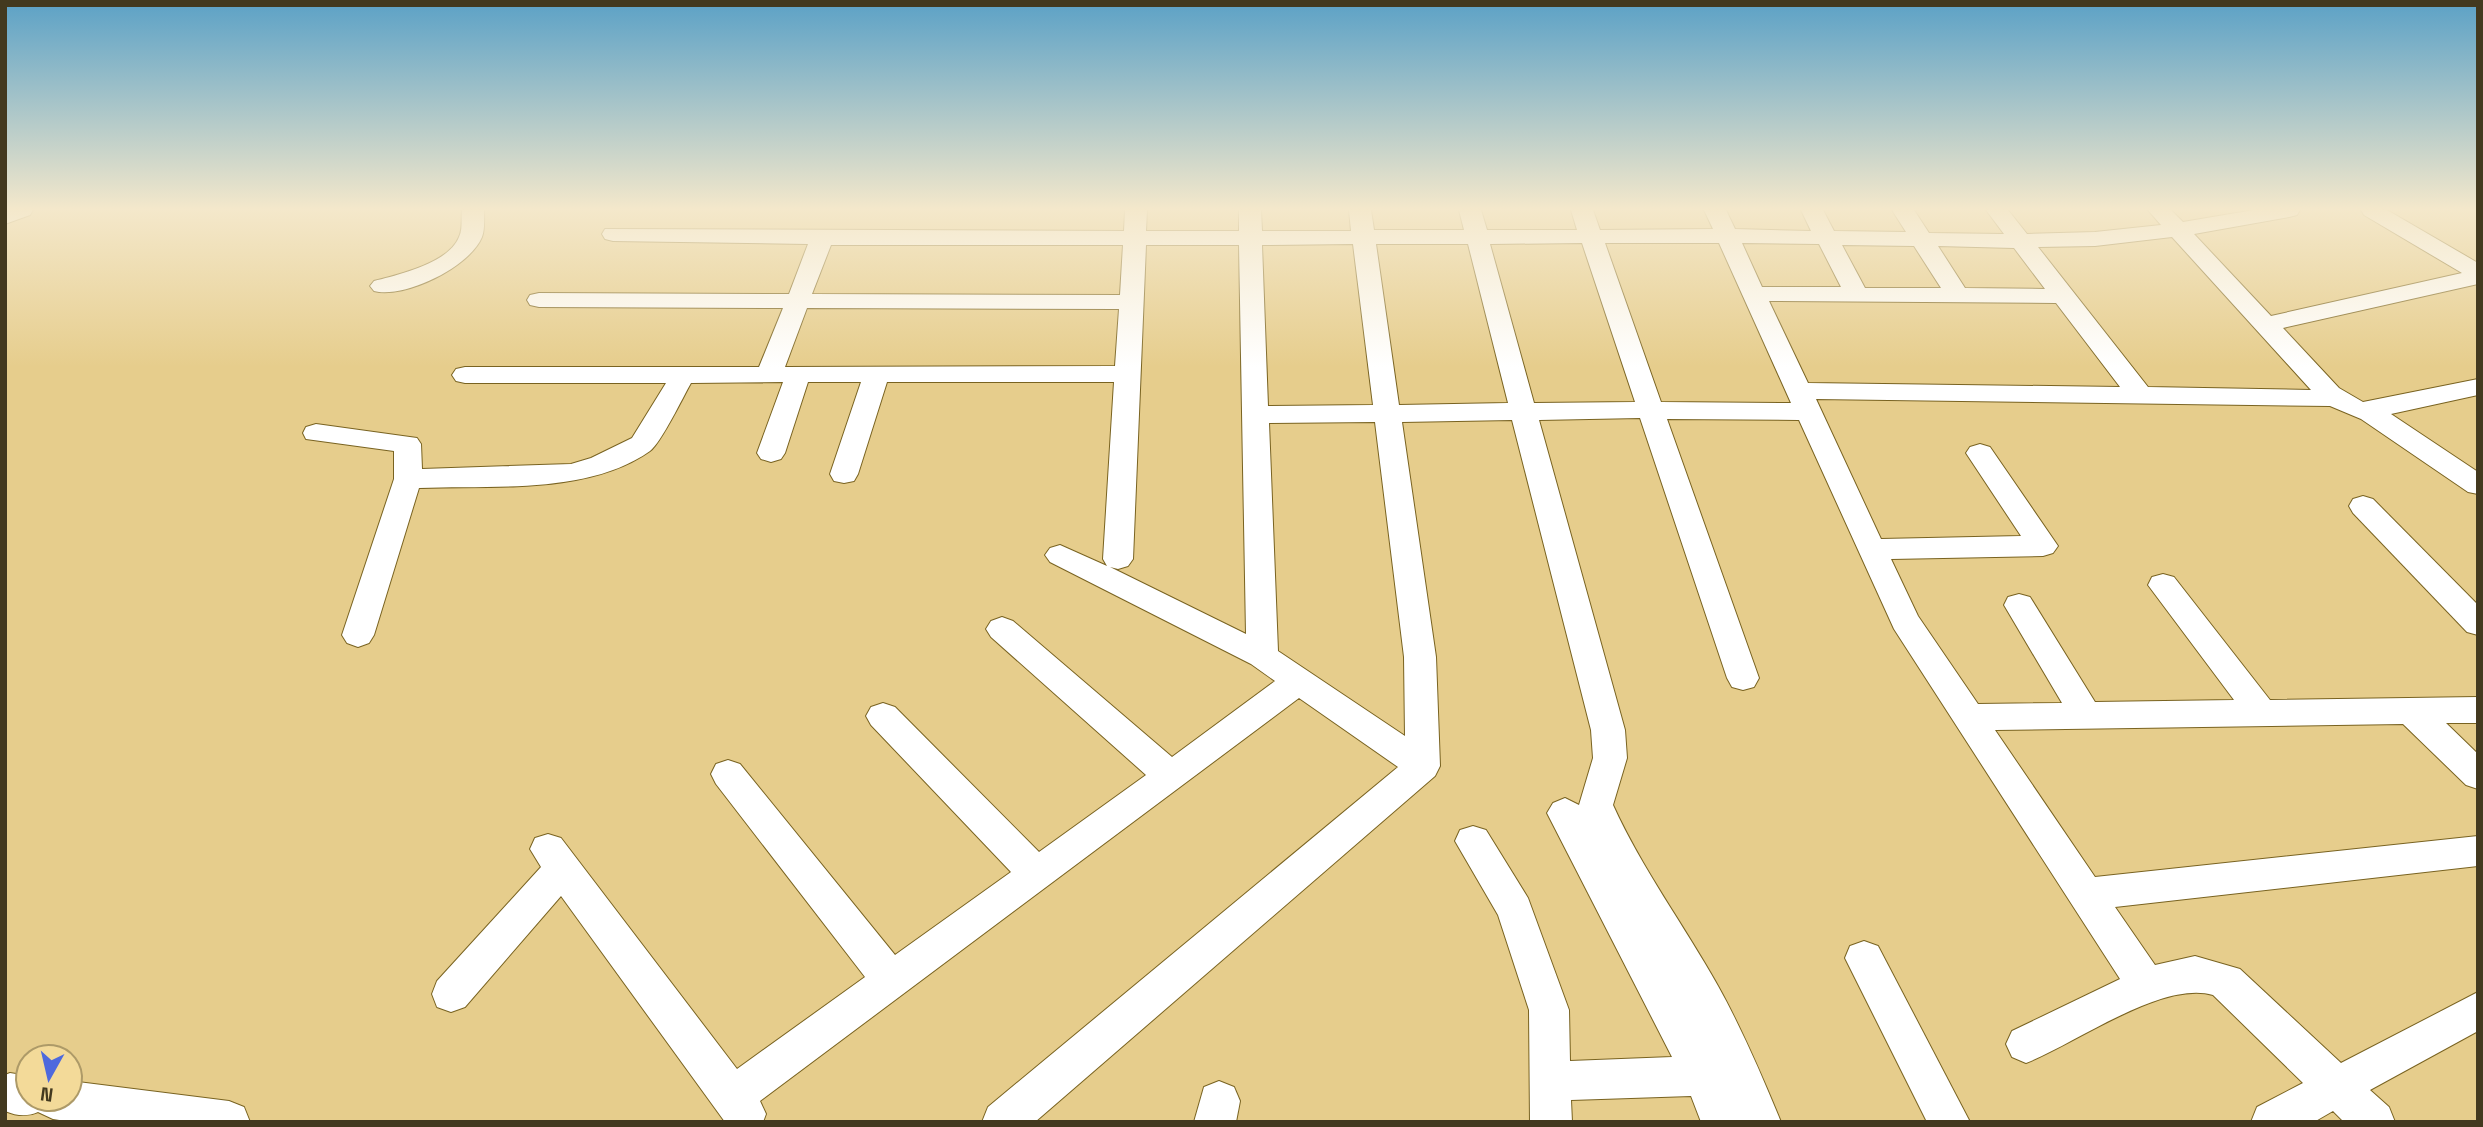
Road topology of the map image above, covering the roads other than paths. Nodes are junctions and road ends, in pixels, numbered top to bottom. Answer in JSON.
{"nodes":[{"id":1,"x":443,"y":263,"type":"edge"},
{"id":2,"x":812,"y":263,"type":"edge"},
{"id":3,"x":1132,"y":263,"type":"edge"},
{"id":4,"x":1252,"y":263,"type":"edge"},
{"id":5,"x":1367,"y":263,"type":"edge"},
{"id":6,"x":1485,"y":263,"type":"edge"},
{"id":7,"x":1600,"y":263,"type":"edge"},
{"id":8,"x":1740,"y":263,"type":"edge"},
{"id":9,"x":1839,"y":263,"type":"edge"},
{"id":10,"x":1937,"y":263,"type":"edge"},
{"id":11,"x":2036,"y":263,"type":"edge"},
{"id":12,"x":2209,"y":263,"type":"edge"},
{"id":13,"x":2458,"y":263,"type":"edge"},
{"id":14,"x":2478,"y":275,"type":"edge"},
{"id":15,"x":382,"y":286,"type":"dead end"},
{"id":16,"x":1755,"y":294,"type":"junction"},
{"id":17,"x":1856,"y":294,"type":"junction"},
{"id":18,"x":1957,"y":295,"type":"junction"},
{"id":19,"x":2062,"y":296,"type":"junction"},
{"id":20,"x":539,"y":300,"type":"dead end"},
{"id":21,"x":798,"y":300,"type":"junction"},
{"id":22,"x":1131,"y":302,"type":"junction"},
{"id":23,"x":2268,"y":324,"type":"junction"},
{"id":24,"x":769,"y":374,"type":"junction"},
{"id":25,"x":798,"y":374,"type":"junction"},
{"id":26,"x":877,"y":374,"type":"junction"},
{"id":27,"x":1128,"y":374,"type":"junction"},
{"id":28,"x":465,"y":375,"type":"dead end"},
{"id":29,"x":683,"y":375,"type":"junction"},
{"id":30,"x":2478,"y":387,"type":"edge"},
{"id":31,"x":2139,"y":394,"type":"junction"},
{"id":32,"x":2335,"y":398,"type":"junction"},
{"id":33,"x":1804,"y":401,"type":"junction"},
{"id":34,"x":1651,"y":410,"type":"junction"},
{"id":35,"x":2368,"y":411,"type":"junction"},
{"id":36,"x":1388,"y":412,"type":"junction"},
{"id":37,"x":1524,"y":412,"type":"junction"},
{"id":38,"x":1256,"y":415,"type":"junction"},
{"id":39,"x":316,"y":433,"type":"dead end"},
{"id":40,"x":771,"y":453,"type":"dead end"},
{"id":41,"x":1980,"y":453,"type":"dead end"},
{"id":42,"x":844,"y":474,"type":"dead end"},
{"id":43,"x":408,"y":479,"type":"junction"},
{"id":44,"x":2478,"y":485,"type":"edge"},
{"id":45,"x":2363,"y":506,"type":"dead end"},
{"id":46,"x":1872,"y":549,"type":"junction"},
{"id":47,"x":1060,"y":555,"type":"dead end"},
{"id":48,"x":1118,"y":559,"type":"dead end"},
{"id":49,"x":2163,"y":585,"type":"dead end"},
{"id":50,"x":2018,"y":605,"type":"dead end"},
{"id":51,"x":2478,"y":624,"type":"edge"},
{"id":52,"x":1002,"y":629,"type":"dead end"},
{"id":53,"x":358,"y":635,"type":"dead end"},
{"id":54,"x":1262,"y":656,"type":"junction"},
{"id":55,"x":1743,"y":678,"type":"dead end"},
{"id":56,"x":1298,"y":681,"type":"junction"},
{"id":57,"x":2410,"y":710,"type":"junction"},
{"id":58,"x":2478,"y":710,"type":"edge"},
{"id":59,"x":2261,"y":712,"type":"junction"},
{"id":60,"x":2087,"y":715,"type":"junction"},
{"id":61,"x":883,"y":716,"type":"dead end"},
{"id":62,"x":1969,"y":717,"type":"junction"},
{"id":63,"x":1423,"y":766,"type":"junction"},
{"id":64,"x":728,"y":774,"type":"dead end"},
{"id":65,"x":2478,"y":775,"type":"edge"},
{"id":66,"x":1170,"y":776,"type":"junction"},
{"id":67,"x":1565,"y":813,"type":"dead end"},
{"id":68,"x":1473,"y":841,"type":"dead end"},
{"id":69,"x":2478,"y":851,"type":"edge"},
{"id":70,"x":1037,"y":874,"type":"junction"},
{"id":71,"x":2086,"y":894,"type":"junction"},
{"id":72,"x":1864,"y":958,"type":"dead end"},
{"id":73,"x":891,"y":980,"type":"junction"},
{"id":74,"x":2147,"y":987,"type":"junction"},
{"id":75,"x":451,"y":994,"type":"dead end"},
{"id":76,"x":2478,"y":1010,"type":"edge"},
{"id":77,"x":2026,"y":1044,"type":"dead end"},
{"id":78,"x":1703,"y":1076,"type":"junction"},
{"id":79,"x":1550,"y":1081,"type":"junction"},
{"id":80,"x":2338,"y":1088,"type":"junction"},
{"id":81,"x":84,"y":1103,"type":"edge"},
{"id":82,"x":229,"y":1122,"type":"edge"},
{"id":83,"x":1003,"y":1122,"type":"edge"},
{"id":84,"x":1551,"y":1122,"type":"edge"},
{"id":85,"x":1722,"y":1122,"type":"edge"},
{"id":86,"x":1760,"y":1122,"type":"edge"},
{"id":87,"x":1949,"y":1122,"type":"edge"},
{"id":88,"x":2272,"y":1122,"type":"edge"},
{"id":89,"x":2374,"y":1122,"type":"edge"}],
"edges":[{"from":1,"to":15,"type":"street"},
{"from":2,"to":21,"type":"street"},
{"from":3,"to":22,"type":"street"},
{"from":4,"to":38,"type":"street"},
{"from":5,"to":36,"type":"street"},
{"from":6,"to":37,"type":"street"},
{"from":7,"to":34,"type":"street"},
{"from":8,"to":16,"type":"street"},
{"from":9,"to":17,"type":"street"},
{"from":10,"to":18,"type":"street"},
{"from":11,"to":19,"type":"street"},
{"from":12,"to":23,"type":"street"},
{"from":13,"to":14,"type":"street"},
{"from":14,"to":23,"type":"street"},
{"from":16,"to":17,"type":"street"},
{"from":16,"to":33,"type":"street"},
{"from":17,"to":18,"type":"street"},
{"from":18,"to":19,"type":"street"},
{"from":19,"to":31,"type":"street"},
{"from":20,"to":21,"type":"street"},
{"from":21,"to":22,"type":"street"},
{"from":21,"to":24,"type":"street"},
{"from":22,"to":27,"type":"street"},
{"from":23,"to":32,"type":"street"},
{"from":24,"to":25,"type":"street"},
{"from":24,"to":29,"type":"street"},
{"from":25,"to":26,"type":"street"},
{"from":25,"to":40,"type":"street"},
{"from":26,"to":27,"type":"street"},
{"from":26,"to":42,"type":"street"},
{"from":27,"to":48,"type":"street"},
{"from":28,"to":29,"type":"street"},
{"from":29,"to":43,"type":"street"},
{"from":30,"to":35,"type":"street"},
{"from":31,"to":32,"type":"street"},
{"from":31,"to":33,"type":"street"},
{"from":32,"to":35,"type":"street"},
{"from":33,"to":34,"type":"street"},
{"from":33,"to":46,"type":"street"},
{"from":34,"to":37,"type":"street"},
{"from":34,"to":55,"type":"street"},
{"from":35,"to":44,"type":"street"},
{"from":36,"to":37,"type":"street"},
{"from":36,"to":38,"type":"street"},
{"from":36,"to":63,"type":"street"},
{"from":37,"to":86,"type":"street"},
{"from":38,"to":54,"type":"street"},
{"from":39,"to":43,"type":"street"},
{"from":41,"to":46,"type":"street"},
{"from":43,"to":53,"type":"street"},
{"from":45,"to":51,"type":"street"},
{"from":46,"to":62,"type":"street"},
{"from":47,"to":54,"type":"street"},
{"from":49,"to":59,"type":"street"},
{"from":50,"to":60,"type":"street"},
{"from":52,"to":66,"type":"street"},
{"from":54,"to":56,"type":"street"},
{"from":56,"to":63,"type":"street"},
{"from":56,"to":66,"type":"street"},
{"from":57,"to":58,"type":"street"},
{"from":57,"to":59,"type":"street"},
{"from":57,"to":65,"type":"street"},
{"from":59,"to":60,"type":"street"},
{"from":60,"to":62,"type":"street"},
{"from":61,"to":70,"type":"street"},
{"from":62,"to":71,"type":"street"},
{"from":63,"to":83,"type":"street"},
{"from":64,"to":73,"type":"street"},
{"from":66,"to":70,"type":"street"},
{"from":67,"to":78,"type":"street"},
{"from":68,"to":79,"type":"street"},
{"from":69,"to":71,"type":"street"},
{"from":70,"to":73,"type":"street"},
{"from":71,"to":74,"type":"street"},
{"from":72,"to":87,"type":"street"},
{"from":73,"to":75,"type":"street"},
{"from":74,"to":77,"type":"street"},
{"from":74,"to":80,"type":"street"},
{"from":76,"to":80,"type":"street"},
{"from":78,"to":79,"type":"street"},
{"from":78,"to":85,"type":"street"},
{"from":79,"to":84,"type":"street"},
{"from":80,"to":88,"type":"street"},
{"from":80,"to":89,"type":"street"},
{"from":81,"to":82,"type":"street"}]}
